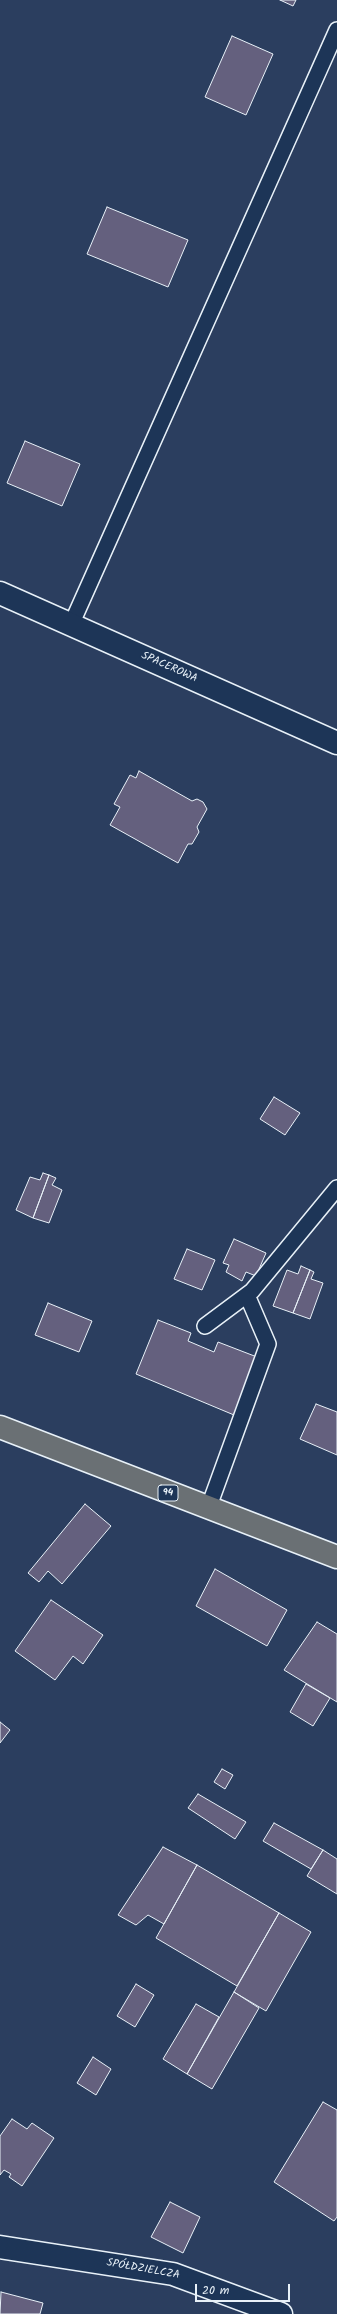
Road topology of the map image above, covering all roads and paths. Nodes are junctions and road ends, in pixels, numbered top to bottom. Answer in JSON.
{"nodes":[{"id":1,"x":337,"y":30,"type":"edge"},
{"id":2,"x":0,"y":594,"type":"edge"},
{"id":3,"x":71,"y":625,"type":"junction"},
{"id":4,"x":337,"y":743,"type":"edge"},
{"id":5,"x":337,"y":1188,"type":"edge"},
{"id":6,"x":247,"y":1295,"type":"junction"},
{"id":7,"x":204,"y":1326,"type":"dead end"},
{"id":8,"x":0,"y":1427,"type":"edge"},
{"id":9,"x":208,"y":1509,"type":"junction"},
{"id":10,"x":337,"y":1557,"type":"edge"},
{"id":11,"x":0,"y":2247,"type":"edge"},
{"id":12,"x":281,"y":2314,"type":"edge"}],
"edges":[{"from":1,"to":3,"type":"lane"},
{"from":2,"to":3,"type":"street","name":"SPACEROWA"},
{"from":3,"to":4,"type":"street","name":"SPACEROWA"},
{"from":5,"to":6,"type":"lane"},
{"from":6,"to":7,"type":"lane"},
{"from":6,"to":9,"type":"lane"},
{"from":8,"to":9,"type":"main road","number":"94"},
{"from":9,"to":10,"type":"main road","number":"94"},
{"from":11,"to":12,"type":"street","name":"SPÓŁDZIELCZA"}]}
